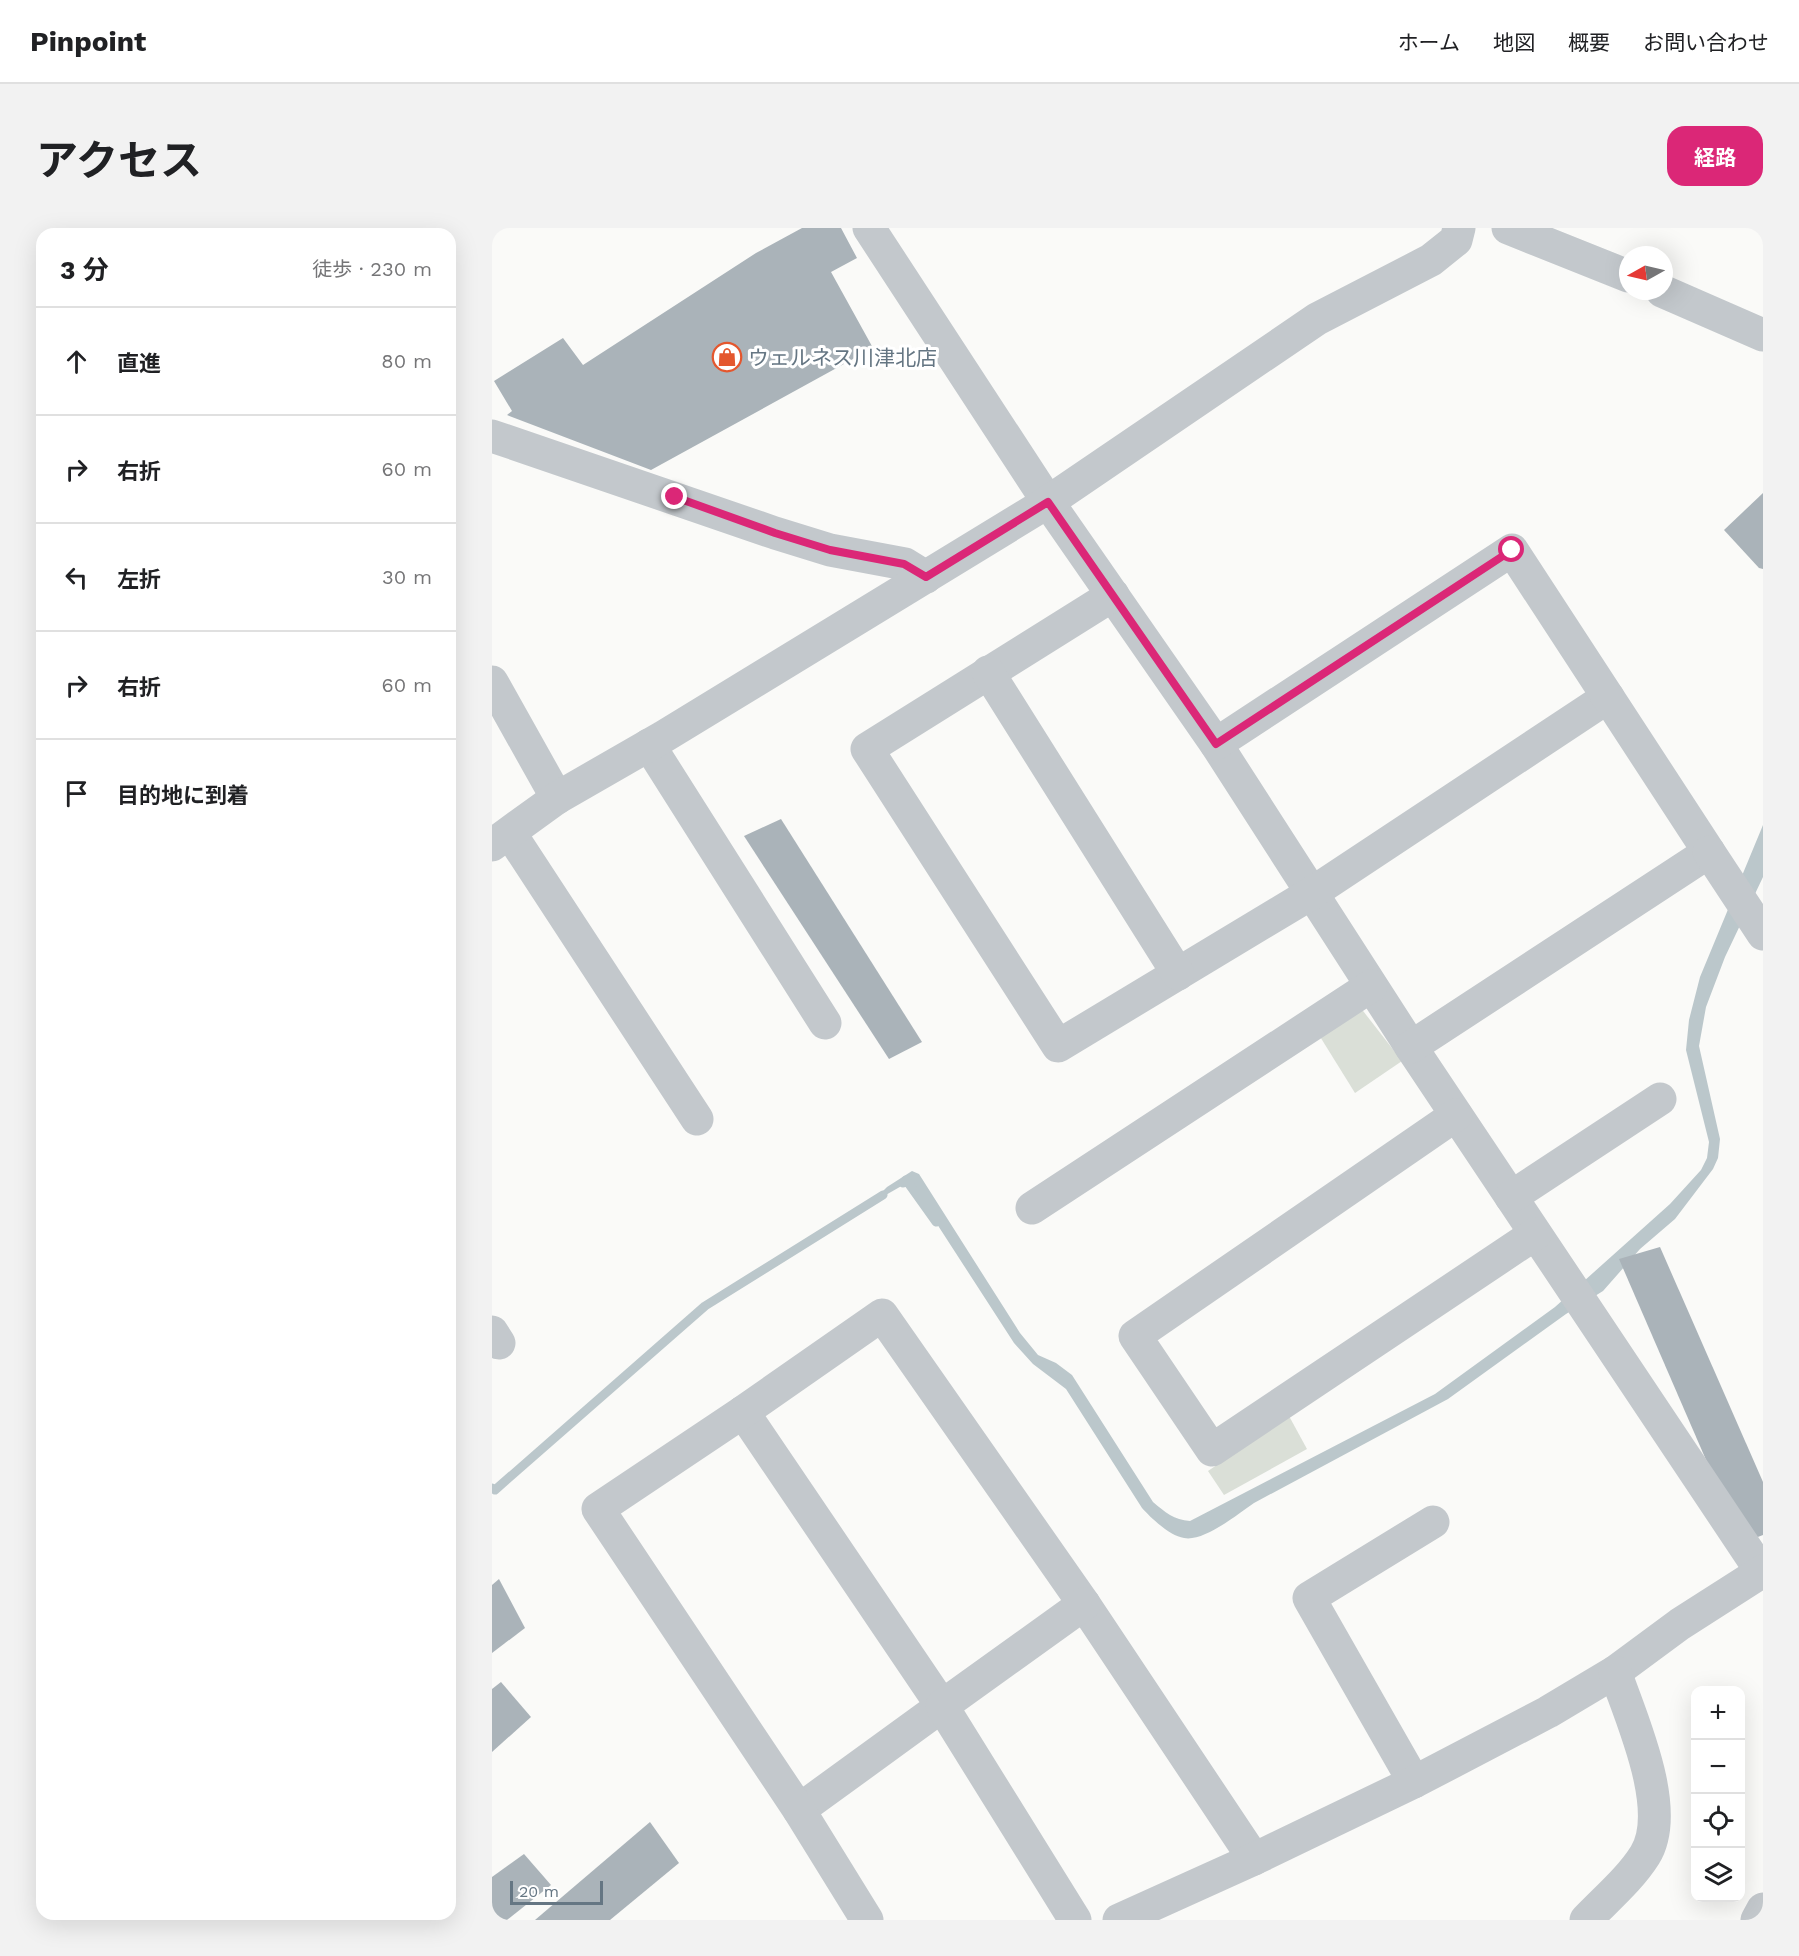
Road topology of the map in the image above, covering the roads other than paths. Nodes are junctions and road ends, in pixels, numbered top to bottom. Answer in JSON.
{"nodes":[{"id":1,"x":869,"y":228,"type":"edge"},
{"id":2,"x":1459,"y":228,"type":"edge"},
{"id":3,"x":1508,"y":228,"type":"edge"},
{"id":4,"x":1619,"y":272,"type":"edge"},
{"id":5,"x":1673,"y":296,"type":"edge"},
{"id":6,"x":1763,"y":335,"type":"edge"},
{"id":7,"x":492,"y":436,"type":"edge"},
{"id":8,"x":1048,"y":502,"type":"junction"},
{"id":9,"x":926,"y":577,"type":"junction"},
{"id":10,"x":1113,"y":595,"type":"junction"},
{"id":11,"x":988,"y":672,"type":"junction"},
{"id":12,"x":492,"y":682,"type":"edge"},
{"id":13,"x":1608,"y":697,"type":"junction"},
{"id":14,"x":1216,"y":744,"type":"junction"},
{"id":15,"x":649,"y":745,"type":"junction"},
{"id":16,"x":557,"y":798,"type":"junction"},
{"id":17,"x":501,"y":839,"type":"edge"},
{"id":18,"x":1710,"y":852,"type":"junction"},
{"id":19,"x":1312,"y":894,"type":"junction"},
{"id":20,"x":1761,"y":931,"type":"edge"},
{"id":21,"x":1178,"y":974,"type":"junction"},
{"id":22,"x":1371,"y":986,"type":"junction"},
{"id":23,"x":825,"y":1023,"type":"dead end"},
{"id":24,"x":1411,"y":1047,"type":"junction"},
{"id":25,"x":1660,"y":1099,"type":"dead end"},
{"id":26,"x":1456,"y":1114,"type":"junction"},
{"id":27,"x":697,"y":1119,"type":"dead end"},
{"id":28,"x":1511,"y":1197,"type":"junction"},
{"id":29,"x":1032,"y":1208,"type":"dead end"},
{"id":30,"x":1535,"y":1234,"type":"junction"},
{"id":31,"x":743,"y":1412,"type":"junction"},
{"id":32,"x":1433,"y":1522,"type":"dead end"},
{"id":33,"x":1762,"y":1571,"type":"edge"},
{"id":34,"x":1084,"y":1604,"type":"junction"},
{"id":35,"x":1615,"y":1672,"type":"junction"},
{"id":36,"x":942,"y":1706,"type":"junction"},
{"id":37,"x":1414,"y":1782,"type":"junction"},
{"id":38,"x":799,"y":1810,"type":"junction"},
{"id":39,"x":1254,"y":1859,"type":"junction"},
{"id":40,"x":1763,"y":1909,"type":"edge"},
{"id":41,"x":867,"y":1920,"type":"edge"},
{"id":42,"x":1075,"y":1920,"type":"edge"},
{"id":43,"x":1119,"y":1920,"type":"edge"},
{"id":44,"x":1586,"y":1920,"type":"edge"},
{"id":45,"x":1757,"y":1920,"type":"edge"}],
"edges":[{"from":1,"to":8,"type":"street"},
{"from":2,"to":8,"type":"street"},
{"from":3,"to":4,"type":"street"},
{"from":5,"to":6,"type":"street"},
{"from":7,"to":9,"type":"street"},
{"from":8,"to":9,"type":"street"},
{"from":8,"to":10,"type":"street"},
{"from":9,"to":15,"type":"street"},
{"from":10,"to":11,"type":"street"},
{"from":10,"to":14,"type":"street"},
{"from":11,"to":21,"type":"street"},
{"from":11,"to":21,"type":"street"},
{"from":12,"to":16,"type":"street"},
{"from":13,"to":14,"type":"street"},
{"from":13,"to":18,"type":"street"},
{"from":13,"to":19,"type":"street"},
{"from":14,"to":19,"type":"street"},
{"from":15,"to":16,"type":"street"},
{"from":15,"to":23,"type":"street"},
{"from":16,"to":17,"type":"street"},
{"from":17,"to":27,"type":"street"},
{"from":18,"to":20,"type":"street"},
{"from":18,"to":24,"type":"street"},
{"from":19,"to":21,"type":"street"},
{"from":19,"to":22,"type":"street"},
{"from":22,"to":24,"type":"street"},
{"from":22,"to":29,"type":"street"},
{"from":24,"to":26,"type":"street"},
{"from":25,"to":28,"type":"street"},
{"from":26,"to":28,"type":"street"},
{"from":26,"to":30,"type":"street"},
{"from":28,"to":30,"type":"street"},
{"from":30,"to":33,"type":"street"},
{"from":31,"to":34,"type":"street"},
{"from":31,"to":36,"type":"street"},
{"from":31,"to":38,"type":"street"},
{"from":32,"to":37,"type":"street"},
{"from":33,"to":35,"type":"street"},
{"from":34,"to":36,"type":"street"},
{"from":34,"to":39,"type":"street"},
{"from":35,"to":37,"type":"street"},
{"from":35,"to":44,"type":"street"},
{"from":36,"to":38,"type":"street"},
{"from":36,"to":42,"type":"street"},
{"from":37,"to":39,"type":"street"},
{"from":38,"to":41,"type":"street"},
{"from":39,"to":43,"type":"street"},
{"from":40,"to":45,"type":"street"}]}
